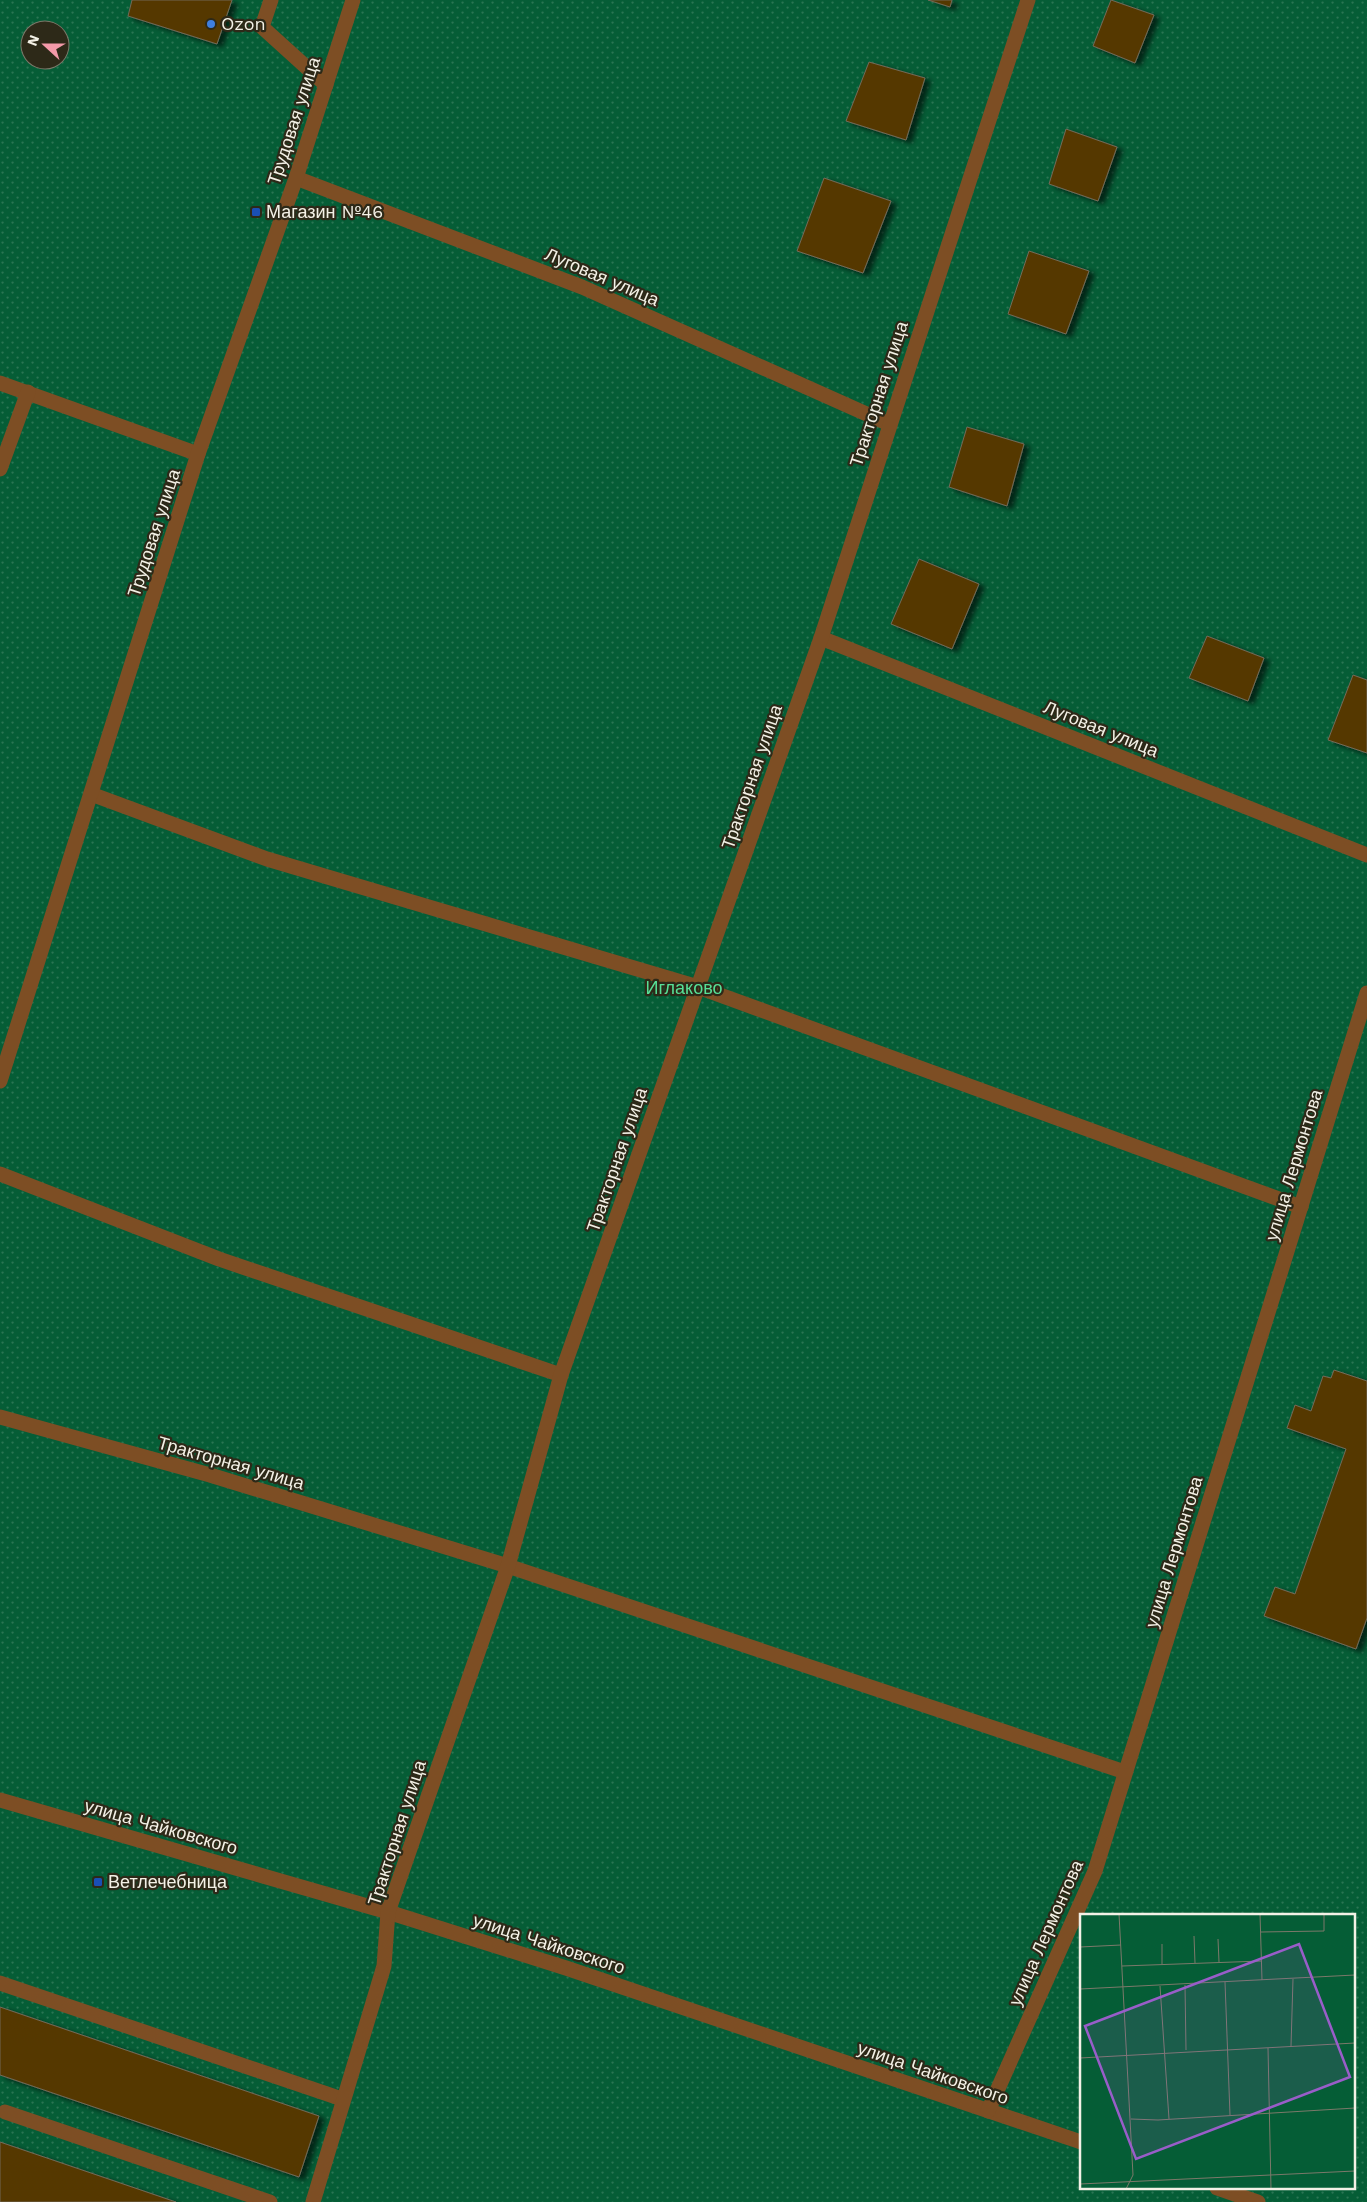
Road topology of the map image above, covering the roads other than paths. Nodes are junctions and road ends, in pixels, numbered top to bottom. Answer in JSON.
{"nodes":[{"id":1,"x":271,"y":0,"type":"edge"},
{"id":2,"x":352,"y":0,"type":"edge"},
{"id":3,"x":1028,"y":0,"type":"edge"},
{"id":4,"x":326,"y":85,"type":"junction"},
{"id":5,"x":296,"y":178,"type":"junction"},
{"id":6,"x":0,"y":383,"type":"edge"},
{"id":7,"x":28,"y":392,"type":"junction"},
{"id":8,"x":889,"y":424,"type":"junction"},
{"id":9,"x":198,"y":454,"type":"junction"},
{"id":10,"x":0,"y":469,"type":"edge"},
{"id":11,"x":821,"y":638,"type":"junction"},
{"id":12,"x":91,"y":794,"type":"junction"},
{"id":13,"x":1367,"y":855,"type":"edge"},
{"id":14,"x":698,"y":988,"type":"junction"},
{"id":15,"x":1367,"y":993,"type":"edge"},
{"id":16,"x":0,"y":1081,"type":"edge"},
{"id":17,"x":0,"y":1174,"type":"edge"},
{"id":18,"x":1300,"y":1207,"type":"junction"},
{"id":19,"x":561,"y":1375,"type":"junction"},
{"id":20,"x":0,"y":1417,"type":"edge"},
{"id":21,"x":508,"y":1566,"type":"junction"},
{"id":22,"x":1125,"y":1772,"type":"junction"},
{"id":23,"x":0,"y":1800,"type":"edge"},
{"id":24,"x":388,"y":1912,"type":"junction"},
{"id":25,"x":0,"y":1984,"type":"edge"},
{"id":26,"x":342,"y":2099,"type":"junction"},
{"id":27,"x":988,"y":2111,"type":"junction"},
{"id":28,"x":5,"y":2112,"type":"dead end"},
{"id":29,"x":1080,"y":2142,"type":"edge"},
{"id":30,"x":1223,"y":2190,"type":"edge"},
{"id":31,"x":270,"y":2202,"type":"edge"},
{"id":32,"x":313,"y":2202,"type":"edge"},
{"id":33,"x":1258,"y":2202,"type":"edge"}],
"edges":[{"from":1,"to":4,"type":"street"},
{"from":2,"to":4,"type":"street","name":"Трудовая улица"},
{"from":3,"to":8,"type":"street","name":"Тракторная улица"},
{"from":4,"to":5,"type":"street","name":"Трудовая улица"},
{"from":5,"to":8,"type":"street","name":"Луговая улица"},
{"from":5,"to":9,"type":"street","name":"Трудовая улица"},
{"from":6,"to":7,"type":"street"},
{"from":7,"to":9,"type":"street"},
{"from":7,"to":10,"type":"street"},
{"from":8,"to":11,"type":"street","name":"Тракторная улица"},
{"from":9,"to":12,"type":"street","name":"Трудовая улица"},
{"from":11,"to":13,"type":"street","name":"Луговая улица"},
{"from":11,"to":14,"type":"street","name":"Тракторная улица"},
{"from":12,"to":14,"type":"street"},
{"from":12,"to":16,"type":"street","name":"Трудовая улица"},
{"from":14,"to":18,"type":"street"},
{"from":14,"to":19,"type":"street","name":"Тракторная улица"},
{"from":15,"to":18,"type":"street","name":"улица Лермонтова"},
{"from":17,"to":19,"type":"street"},
{"from":18,"to":22,"type":"street","name":"улица Лермонтова"},
{"from":19,"to":21,"type":"street","name":"Тракторная улица"},
{"from":20,"to":21,"type":"street","name":"Тракторная улица"},
{"from":21,"to":22,"type":"street"},
{"from":21,"to":24,"type":"street","name":"Тракторная улица"},
{"from":22,"to":27,"type":"street","name":"улица Лермонтова"},
{"from":23,"to":24,"type":"street","name":"улица Чайковского"},
{"from":24,"to":26,"type":"street","name":"Тракторная улица"},
{"from":24,"to":27,"type":"street","name":"улица Чайковского"},
{"from":25,"to":26,"type":"street"},
{"from":26,"to":32,"type":"street","name":"Тракторная улица"},
{"from":27,"to":29,"type":"street","name":"улица Чайковского"},
{"from":28,"to":31,"type":"street"},
{"from":30,"to":33,"type":"street"}]}
